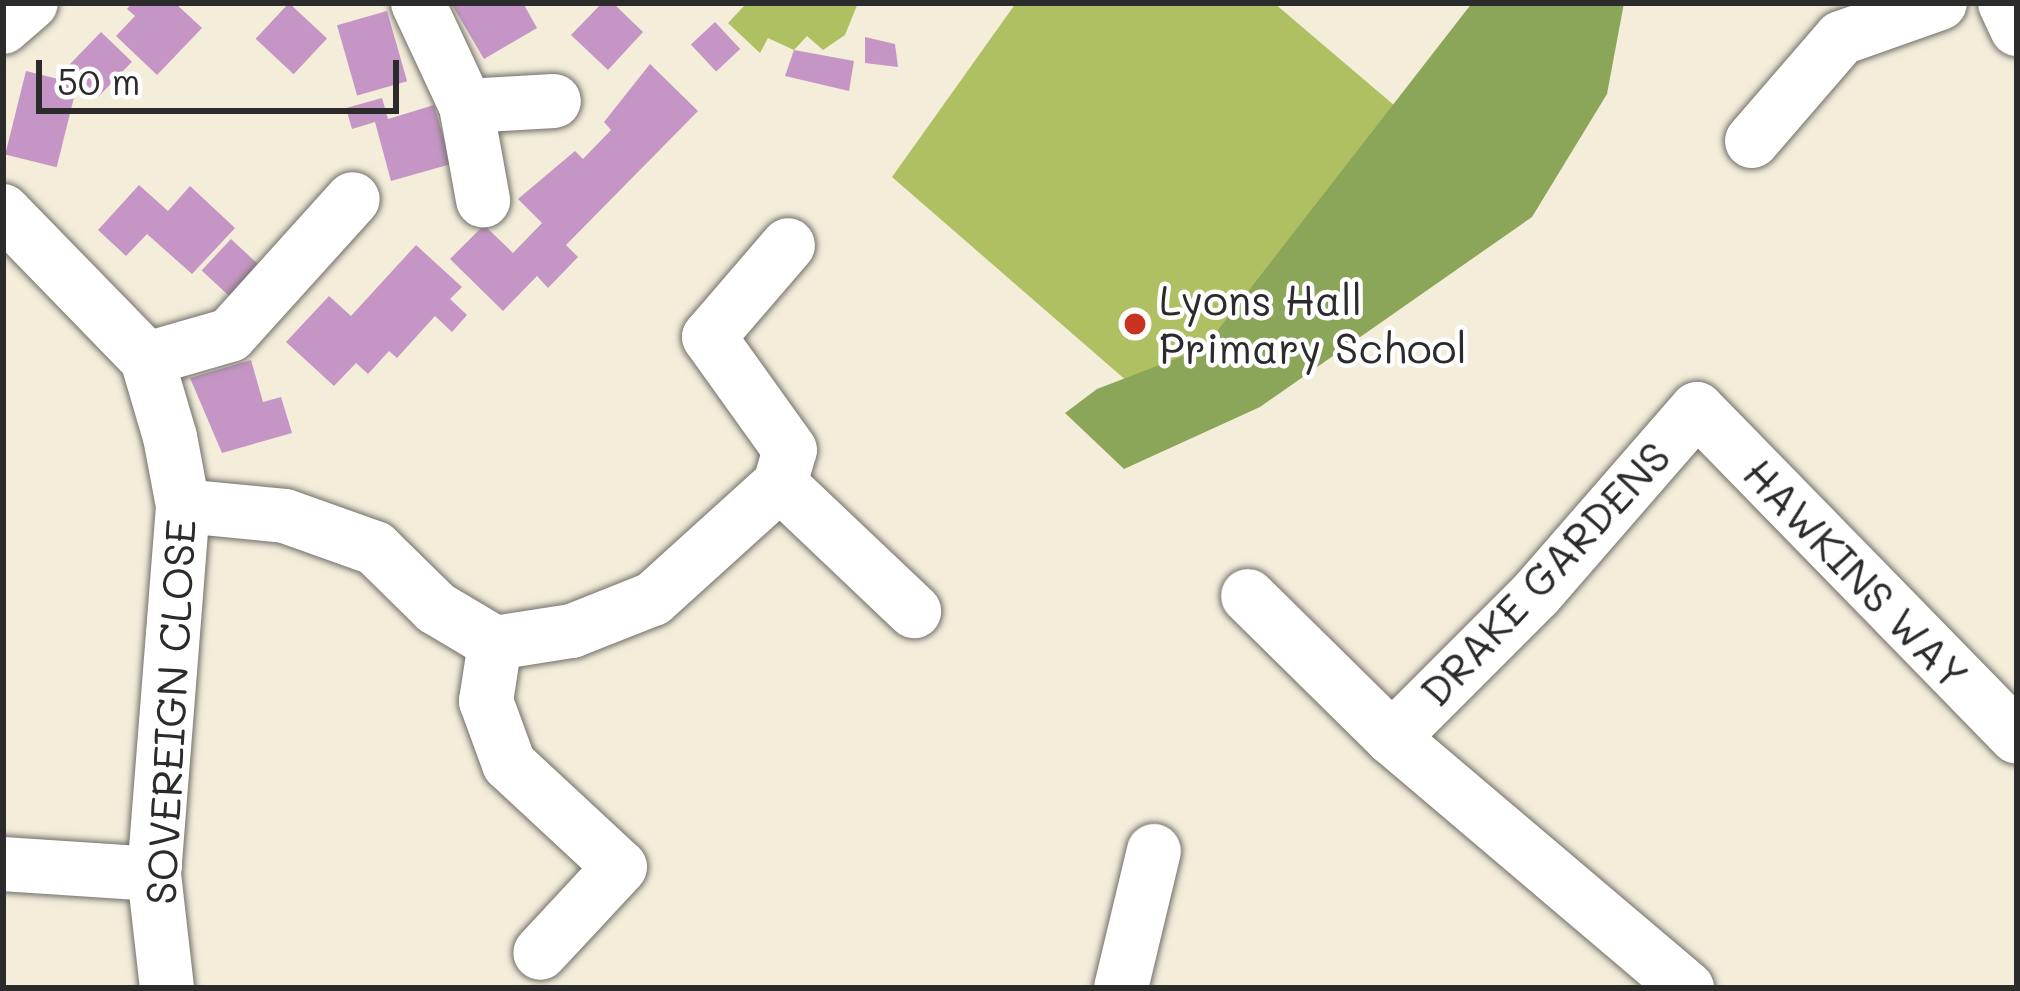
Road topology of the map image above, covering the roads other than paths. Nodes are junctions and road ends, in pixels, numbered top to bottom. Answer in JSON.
{"nodes":[{"id":1,"x":31,"y":3,"type":"edge"},
{"id":2,"x":418,"y":3,"type":"edge"},
{"id":3,"x":1940,"y":3,"type":"edge"},
{"id":4,"x":2005,"y":3,"type":"edge"},
{"id":5,"x":3,"y":27,"type":"edge"},
{"id":6,"x":2017,"y":29,"type":"edge"},
{"id":7,"x":554,"y":101,"type":"dead end"},
{"id":8,"x":466,"y":106,"type":"junction"},
{"id":9,"x":1752,"y":141,"type":"dead end"},
{"id":10,"x":353,"y":199,"type":"dead end"},
{"id":11,"x":483,"y":200,"type":"dead end"},
{"id":12,"x":3,"y":211,"type":"edge"},
{"id":13,"x":788,"y":245,"type":"dead end"},
{"id":14,"x":147,"y":359,"type":"junction"},
{"id":15,"x":1697,"y":409,"type":"joint"},
{"id":16,"x":780,"y":484,"type":"junction"},
{"id":17,"x":183,"y":506,"type":"junction"},
{"id":18,"x":1248,"y":596,"type":"dead end"},
{"id":19,"x":914,"y":611,"type":"dead end"},
{"id":20,"x":495,"y":643,"type":"junction"},
{"id":21,"x":2017,"y":737,"type":"edge"},
{"id":22,"x":1392,"y":738,"type":"junction"},
{"id":23,"x":1154,"y":851,"type":"dead end"},
{"id":24,"x":3,"y":864,"type":"edge"},
{"id":25,"x":154,"y":874,"type":"junction"},
{"id":26,"x":540,"y":953,"type":"dead end"},
{"id":27,"x":167,"y":988,"type":"edge"},
{"id":28,"x":1120,"y":988,"type":"edge"},
{"id":29,"x":1687,"y":988,"type":"edge"}],
"edges":[{"from":1,"to":5,"type":"street"},
{"from":2,"to":8,"type":"street"},
{"from":3,"to":9,"type":"street"},
{"from":4,"to":6,"type":"street"},
{"from":7,"to":8,"type":"street"},
{"from":8,"to":11,"type":"street"},
{"from":10,"to":14,"type":"street"},
{"from":12,"to":14,"type":"street"},
{"from":13,"to":16,"type":"street"},
{"from":14,"to":17,"type":"street","name":"SOVEREIGN CLOSE"},
{"from":15,"to":21,"type":"street","name":"HAWKINS WAY"},
{"from":15,"to":22,"type":"street","name":"DRAKE GARDENS"},
{"from":16,"to":19,"type":"street"},
{"from":16,"to":20,"type":"street"},
{"from":17,"to":20,"type":"street"},
{"from":17,"to":25,"type":"street","name":"SOVEREIGN CLOSE"},
{"from":18,"to":22,"type":"street","name":"DRAKE GARDENS"},
{"from":20,"to":26,"type":"street"},
{"from":22,"to":29,"type":"street","name":"DRAKE GARDENS"},
{"from":23,"to":28,"type":"street"},
{"from":24,"to":25,"type":"street"},
{"from":25,"to":27,"type":"street","name":"SOVEREIGN CLOSE"}]}
